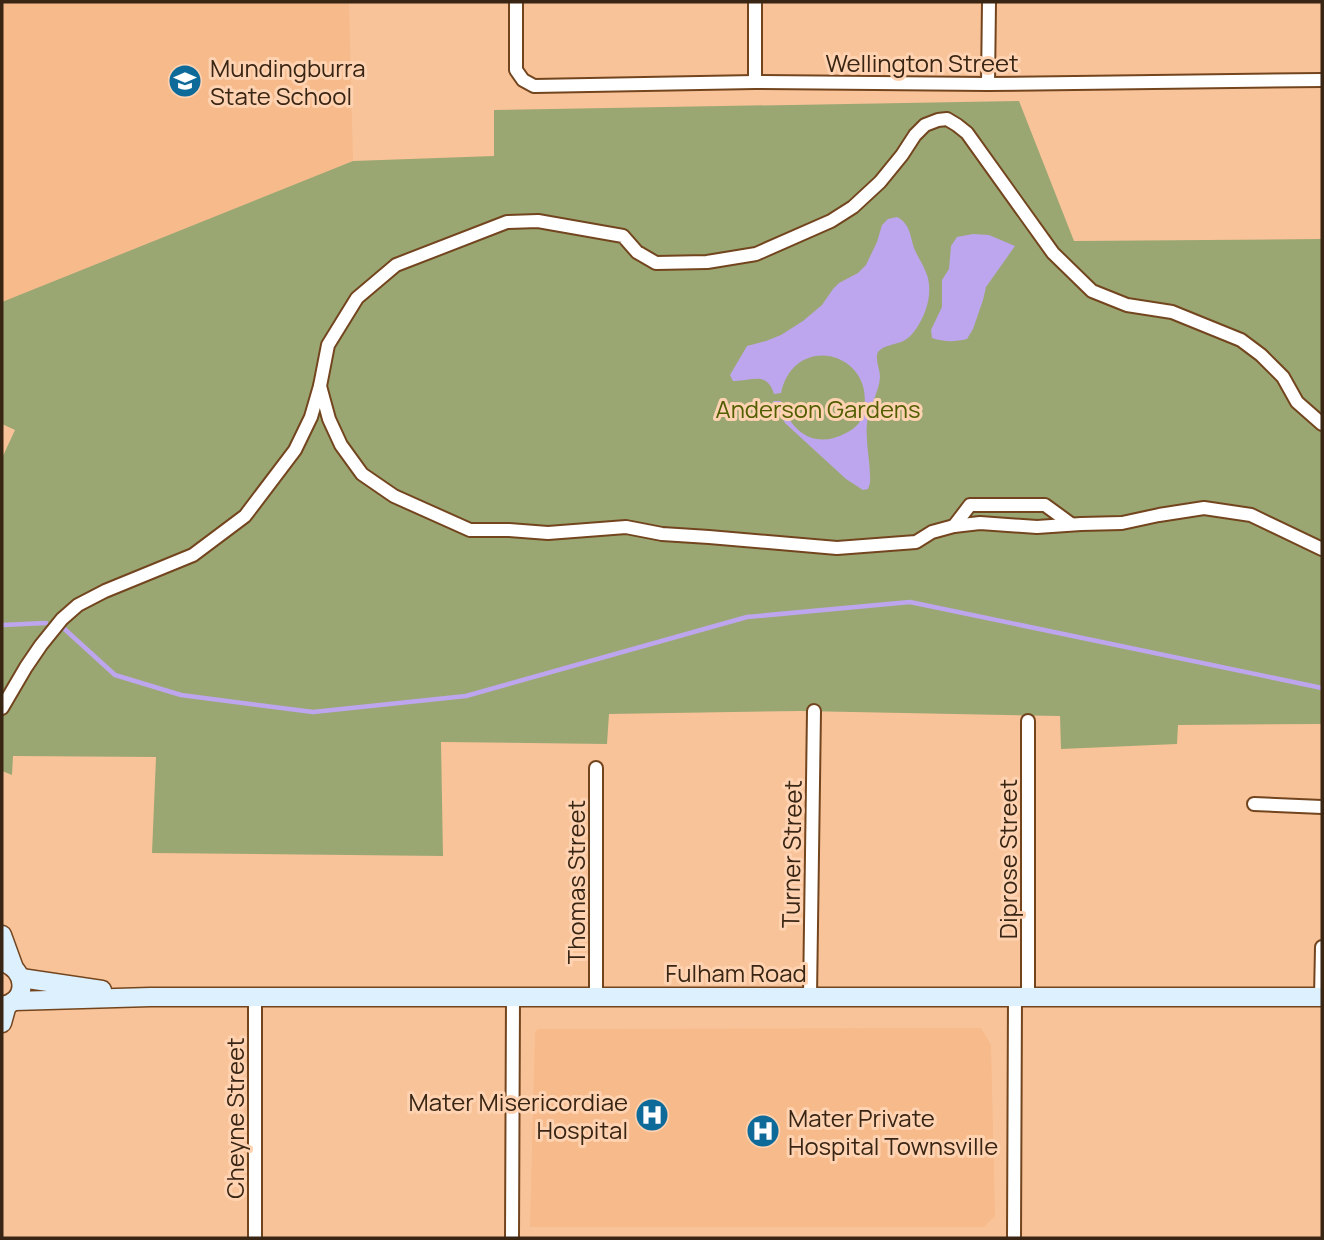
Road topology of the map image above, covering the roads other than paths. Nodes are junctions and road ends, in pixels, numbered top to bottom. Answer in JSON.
{"nodes":[{"id":1,"x":516,"y":2,"type":"edge"},
{"id":2,"x":755,"y":2,"type":"edge"},
{"id":3,"x":989,"y":2,"type":"edge"},
{"id":4,"x":1322,"y":80,"type":"edge"},
{"id":5,"x":755,"y":82,"type":"junction"},
{"id":6,"x":988,"y":84,"type":"junction"},
{"id":7,"x":320,"y":386,"type":"junction"},
{"id":8,"x":1322,"y":424,"type":"edge"},
{"id":9,"x":1071,"y":524,"type":"junction"},
{"id":10,"x":954,"y":526,"type":"junction"},
{"id":11,"x":1322,"y":549,"type":"edge"},
{"id":12,"x":2,"y":708,"type":"edge"},
{"id":13,"x":814,"y":712,"type":"dead end"},
{"id":14,"x":1028,"y":721,"type":"dead end"},
{"id":15,"x":596,"y":768,"type":"dead end"},
{"id":16,"x":1254,"y":804,"type":"dead end"},
{"id":17,"x":1322,"y":807,"type":"edge"},
{"id":18,"x":2,"y":935,"type":"edge"},
{"id":19,"x":1322,"y":947,"type":"edge"},
{"id":20,"x":12,"y":969,"type":"edge"},
{"id":21,"x":150,"y":997,"type":"junction"},
{"id":22,"x":255,"y":997,"type":"junction"},
{"id":23,"x":596,"y":997,"type":"junction"},
{"id":24,"x":810,"y":997,"type":"junction"},
{"id":25,"x":1021,"y":997,"type":"junction"},
{"id":26,"x":1322,"y":997,"type":"edge"},
{"id":27,"x":513,"y":998,"type":"junction"},
{"id":28,"x":8,"y":1004,"type":"edge"},
{"id":29,"x":2,"y":1023,"type":"edge"},
{"id":30,"x":255,"y":1238,"type":"edge"},
{"id":31,"x":512,"y":1238,"type":"edge"},
{"id":32,"x":1014,"y":1238,"type":"edge"}],
"edges":[{"from":1,"to":5,"type":"street","name":"Wellington Street"},
{"from":2,"to":5,"type":"street"},
{"from":3,"to":6,"type":"street"},
{"from":4,"to":6,"type":"street","name":"Wellington Street"},
{"from":5,"to":6,"type":"street","name":"Wellington Street"},
{"from":7,"to":8,"type":"street"},
{"from":7,"to":10,"type":"street"},
{"from":7,"to":12,"type":"street"},
{"from":9,"to":10,"type":"street"},
{"from":9,"to":10,"type":"street"},
{"from":9,"to":11,"type":"street"},
{"from":13,"to":24,"type":"street","name":"Turner Street"},
{"from":14,"to":25,"type":"street","name":"Diprose Street"},
{"from":15,"to":23,"type":"street","name":"Thomas Street"},
{"from":16,"to":17,"type":"street"},
{"from":18,"to":20,"type":"street"},
{"from":19,"to":26,"type":"street"},
{"from":20,"to":21,"type":"street","name":"Fulham Road"},
{"from":20,"to":28,"type":"street"},
{"from":21,"to":22,"type":"street","name":"Fulham Road"},
{"from":21,"to":28,"type":"street","name":"Fulham Road"},
{"from":22,"to":27,"type":"street","name":"Fulham Road"},
{"from":22,"to":30,"type":"street","name":"Cheyne Street"},
{"from":23,"to":24,"type":"street","name":"Fulham Road"},
{"from":23,"to":27,"type":"street","name":"Fulham Road"},
{"from":24,"to":25,"type":"street","name":"Fulham Road"},
{"from":25,"to":26,"type":"street","name":"Fulham Road"},
{"from":25,"to":32,"type":"street","name":"Diprose Street"},
{"from":27,"to":31,"type":"street"},
{"from":28,"to":29,"type":"street"}]}
